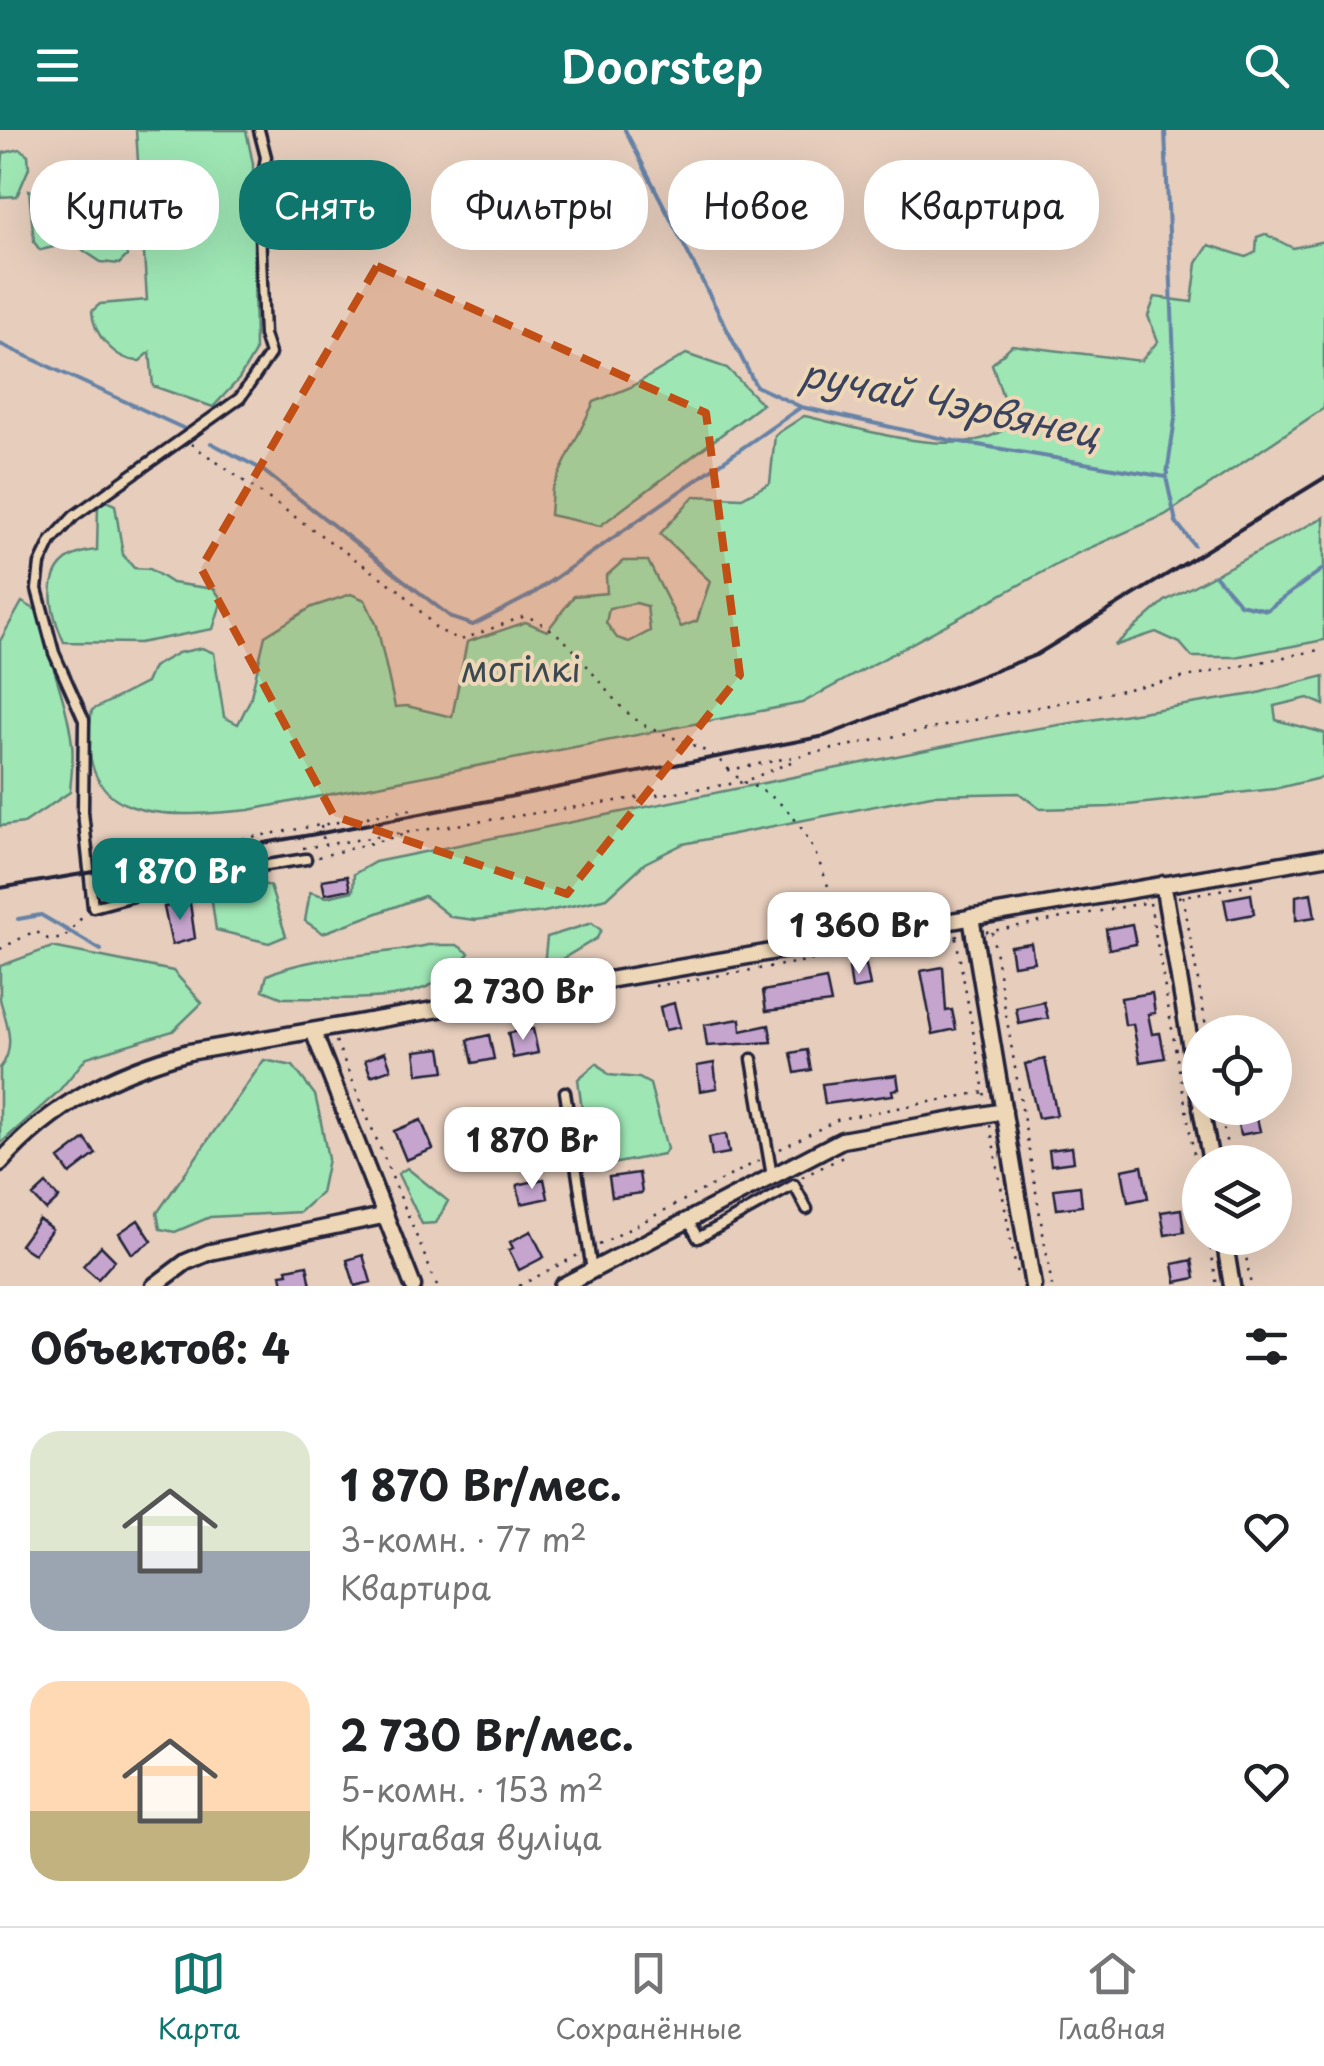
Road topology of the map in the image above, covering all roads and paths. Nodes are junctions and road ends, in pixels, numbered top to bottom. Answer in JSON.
{"nodes":[{"id":1,"x":258,"y":130,"type":"edge"},
{"id":2,"x":186,"y":440,"type":"junction"},
{"id":3,"x":1324,"y":649,"type":"edge"},
{"id":4,"x":794,"y":760,"type":"junction"},
{"id":5,"x":729,"y":770,"type":"junction"},
{"id":6,"x":744,"y":782,"type":"junction"},
{"id":7,"x":412,"y":809,"type":"dead end"},
{"id":8,"x":320,"y":826,"type":"junction"},
{"id":9,"x":390,"y":833,"type":"dead end"},
{"id":10,"x":408,"y":834,"type":"junction"},
{"id":11,"x":160,"y":853,"type":"dead end"},
{"id":12,"x":324,"y":856,"type":"junction"},
{"id":13,"x":1324,"y":856,"type":"edge"},
{"id":14,"x":306,"y":859,"type":"joint"},
{"id":15,"x":1254,"y":884,"type":"dead end"},
{"id":16,"x":1159,"y":895,"type":"junction"},
{"id":17,"x":1183,"y":896,"type":"junction"},
{"id":18,"x":94,"y":907,"type":"junction"},
{"id":19,"x":970,"y":917,"type":"junction"},
{"id":20,"x":992,"y":930,"type":"junction"},
{"id":21,"x":974,"y":934,"type":"junction"},
{"id":22,"x":955,"y":937,"type":"junction"},
{"id":23,"x":844,"y":938,"type":"junction"},
{"id":24,"x":0,"y":948,"type":"edge"},
{"id":25,"x":640,"y":989,"type":"dead end"},
{"id":26,"x":1183,"y":1015,"type":"edge"},
{"id":27,"x":1204,"y":1015,"type":"edge"},
{"id":28,"x":313,"y":1031,"type":"junction"},
{"id":29,"x":335,"y":1038,"type":"dead end"},
{"id":30,"x":752,"y":1059,"type":"dead end"},
{"id":31,"x":564,"y":1092,"type":"dead end"},
{"id":32,"x":984,"y":1092,"type":"dead end"},
{"id":33,"x":1004,"y":1110,"type":"junction"},
{"id":34,"x":990,"y":1126,"type":"dead end"},
{"id":35,"x":1194,"y":1145,"type":"edge"},
{"id":36,"x":0,"y":1162,"type":"edge"},
{"id":37,"x":772,"y":1176,"type":"junction"},
{"id":38,"x":808,"y":1209,"type":"dead end"},
{"id":39,"x":383,"y":1216,"type":"junction"},
{"id":40,"x":688,"y":1220,"type":"junction"},
{"id":41,"x":1211,"y":1255,"type":"edge"},
{"id":42,"x":1227,"y":1255,"type":"edge"},
{"id":43,"x":1246,"y":1255,"type":"edge"},
{"id":44,"x":592,"y":1271,"type":"junction"},
{"id":45,"x":154,"y":1286,"type":"edge"},
{"id":46,"x":413,"y":1286,"type":"edge"},
{"id":47,"x":437,"y":1286,"type":"edge"},
{"id":48,"x":562,"y":1286,"type":"edge"},
{"id":49,"x":1019,"y":1286,"type":"edge"},
{"id":50,"x":1033,"y":1286,"type":"edge"},
{"id":51,"x":1052,"y":1286,"type":"edge"},
{"id":52,"x":1217,"y":1286,"type":"edge"},
{"id":53,"x":1232,"y":1286,"type":"edge"},
{"id":54,"x":1251,"y":1286,"type":"edge"}],
"edges":[{"from":1,"to":2,"type":"lane"},
{"from":2,"to":5,"type":"path"},
{"from":2,"to":18,"type":"lane"},
{"from":3,"to":4,"type":"path"},
{"from":4,"to":5,"type":"path"},
{"from":4,"to":6,"type":"path"},
{"from":5,"to":6,"type":"path"},
{"from":6,"to":10,"type":"path"},
{"from":6,"to":23,"type":"path"},
{"from":7,"to":8,"type":"path"},
{"from":8,"to":11,"type":"path"},
{"from":8,"to":12,"type":"path"},
{"from":9,"to":10,"type":"path"},
{"from":10,"to":12,"type":"path"},
{"from":12,"to":14,"type":"path"},
{"from":13,"to":16,"type":"street"},
{"from":14,"to":18,"type":"lane"},
{"from":15,"to":17,"type":"path"},
{"from":16,"to":17,"type":"path"},
{"from":16,"to":19,"type":"street"},
{"from":16,"to":20,"type":"path"},
{"from":16,"to":26,"type":"street"},
{"from":16,"to":35,"type":"path"},
{"from":17,"to":27,"type":"path"},
{"from":18,"to":24,"type":"path"},
{"from":19,"to":21,"type":"street"},
{"from":19,"to":23,"type":"street"},
{"from":20,"to":21,"type":"path"},
{"from":20,"to":51,"type":"path"},
{"from":21,"to":22,"type":"path"},
{"from":21,"to":33,"type":"street"},
{"from":22,"to":25,"type":"path"},
{"from":22,"to":32,"type":"path"},
{"from":23,"to":28,"type":"street"},
{"from":28,"to":36,"type":"street"},
{"from":28,"to":39,"type":"street"},
{"from":29,"to":47,"type":"path"},
{"from":30,"to":37,"type":"lane"},
{"from":31,"to":44,"type":"lane"},
{"from":33,"to":37,"type":"street"},
{"from":33,"to":50,"type":"street"},
{"from":34,"to":49,"type":"path"},
{"from":37,"to":40,"type":"street"},
{"from":38,"to":40,"type":"lane"},
{"from":39,"to":45,"type":"street"},
{"from":39,"to":46,"type":"street"},
{"from":40,"to":44,"type":"street"},
{"from":41,"to":52,"type":"path"},
{"from":42,"to":53,"type":"street"},
{"from":43,"to":54,"type":"path"},
{"from":44,"to":48,"type":"street"}]}
